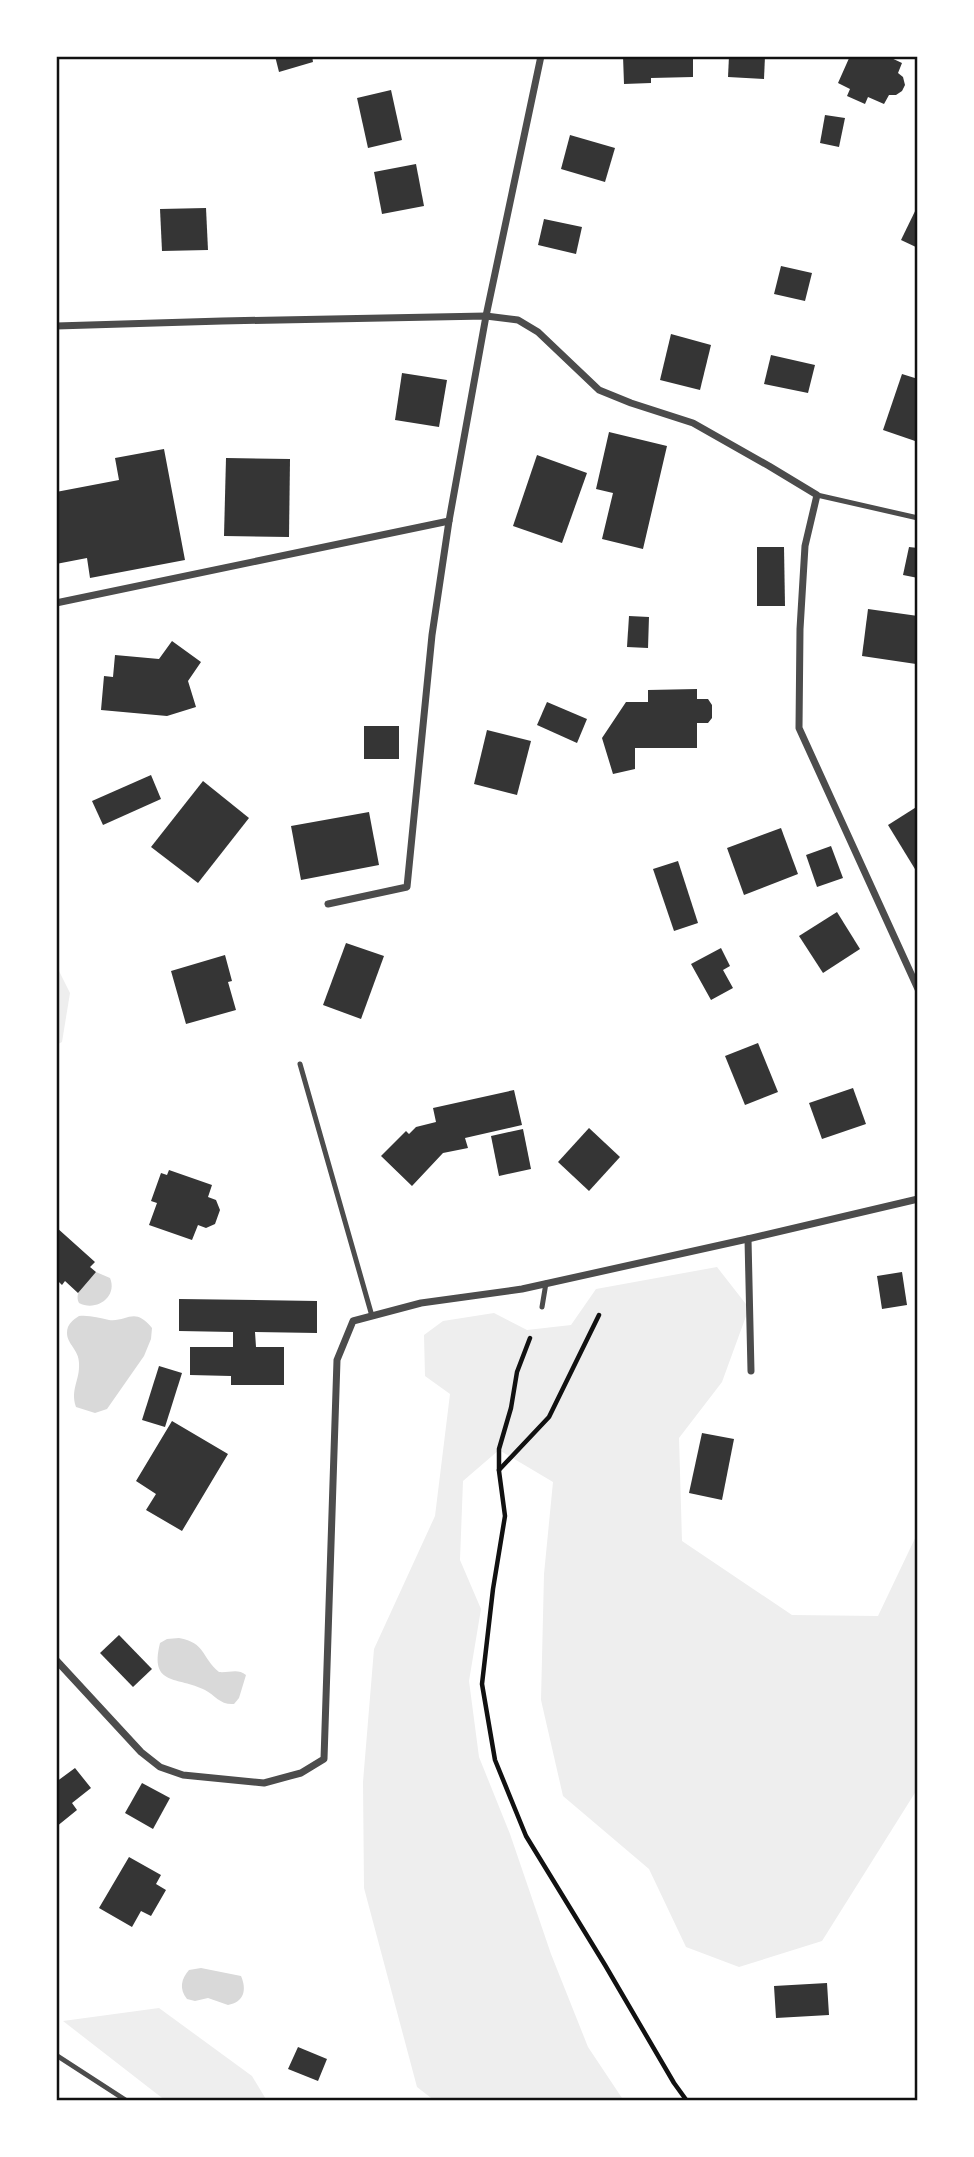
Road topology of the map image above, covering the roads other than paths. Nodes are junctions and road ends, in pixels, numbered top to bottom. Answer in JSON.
{"nodes":[{"id":1,"x":541,"y":56,"type":"edge"},
{"id":2,"x":486,"y":316,"type":"junction"},
{"id":3,"x":56,"y":326,"type":"edge"},
{"id":4,"x":817,"y":495,"type":"junction"},
{"id":5,"x":918,"y":518,"type":"edge"},
{"id":6,"x":449,"y":521,"type":"junction"},
{"id":7,"x":56,"y":603,"type":"edge"},
{"id":8,"x":328,"y":904,"type":"dead end"},
{"id":9,"x":918,"y":989,"type":"edge"},
{"id":10,"x":300,"y":1064,"type":"dead end"},
{"id":11,"x":918,"y":1199,"type":"edge"},
{"id":12,"x":748,"y":1239,"type":"junction"},
{"id":13,"x":546,"y":1283,"type":"junction"},
{"id":14,"x":542,"y":1307,"type":"dead end"},
{"id":15,"x":372,"y":1316,"type":"junction"},
{"id":16,"x":751,"y":1371,"type":"dead end"},
{"id":17,"x":56,"y":1660,"type":"edge"},
{"id":18,"x":56,"y":2055,"type":"edge"},
{"id":19,"x":128,"y":2101,"type":"edge"}],
"edges":[{"from":1,"to":2,"type":"street"},
{"from":2,"to":3,"type":"street"},
{"from":2,"to":4,"type":"street"},
{"from":2,"to":6,"type":"street"},
{"from":4,"to":5,"type":"lane"},
{"from":4,"to":9,"type":"street"},
{"from":6,"to":7,"type":"street"},
{"from":6,"to":8,"type":"street"},
{"from":10,"to":15,"type":"lane"},
{"from":11,"to":12,"type":"street"},
{"from":12,"to":13,"type":"street"},
{"from":12,"to":16,"type":"street"},
{"from":13,"to":14,"type":"lane"},
{"from":13,"to":15,"type":"street"},
{"from":15,"to":17,"type":"street"},
{"from":18,"to":19,"type":"lane"}]}
